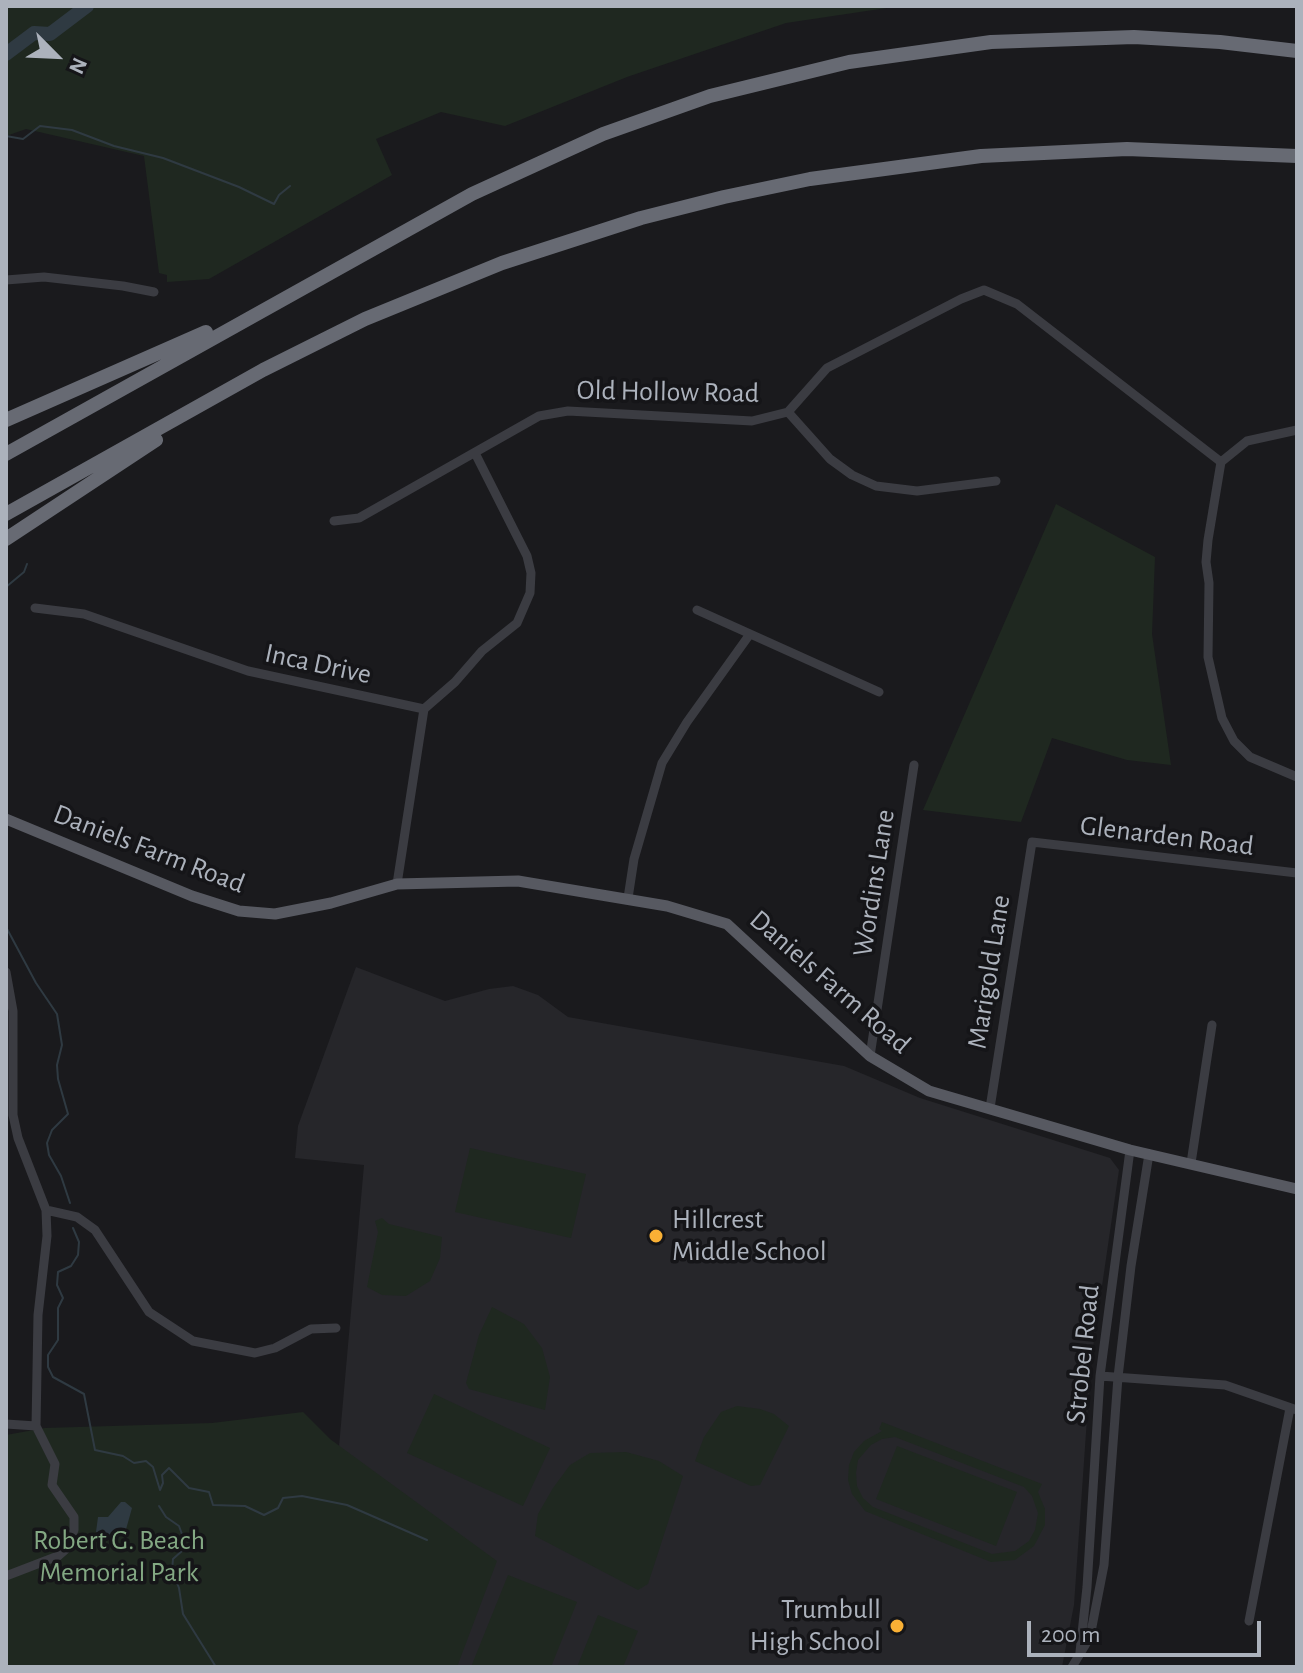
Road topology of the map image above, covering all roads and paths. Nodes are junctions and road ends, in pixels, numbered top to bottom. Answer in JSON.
{"nodes":[{"id":1,"x":1297,"y":51,"type":"edge"},
{"id":2,"x":1297,"y":156,"type":"edge"},
{"id":3,"x":322,"y":277,"type":"junction"},
{"id":4,"x":6,"y":280,"type":"edge"},
{"id":5,"x":154,"y":292,"type":"dead end"},
{"id":6,"x":263,"y":370,"type":"junction"},
{"id":7,"x":788,"y":412,"type":"junction"},
{"id":8,"x":6,"y":420,"type":"edge"},
{"id":9,"x":1297,"y":430,"type":"edge"},
{"id":10,"x":475,"y":453,"type":"junction"},
{"id":11,"x":6,"y":454,"type":"edge"},
{"id":12,"x":1221,"y":462,"type":"junction"},
{"id":13,"x":996,"y":481,"type":"dead end"},
{"id":14,"x":6,"y":514,"type":"edge"},
{"id":15,"x":334,"y":521,"type":"dead end"},
{"id":16,"x":6,"y":539,"type":"edge"},
{"id":17,"x":35,"y":608,"type":"dead end"},
{"id":18,"x":697,"y":610,"type":"dead end"},
{"id":19,"x":750,"y":634,"type":"junction"},
{"id":20,"x":879,"y":692,"type":"dead end"},
{"id":21,"x":424,"y":709,"type":"junction"},
{"id":22,"x":914,"y":765,"type":"dead end"},
{"id":23,"x":1297,"y":777,"type":"edge"},
{"id":24,"x":6,"y":819,"type":"edge"},
{"id":25,"x":1032,"y":842,"type":"joint"},
{"id":26,"x":1297,"y":873,"type":"edge"},
{"id":27,"x":397,"y":884,"type":"junction"},
{"id":28,"x":628,"y":898,"type":"junction"},
{"id":29,"x":6,"y":972,"type":"edge"},
{"id":30,"x":1212,"y":1025,"type":"dead end"},
{"id":31,"x":870,"y":1056,"type":"junction"},
{"id":32,"x":990,"y":1108,"type":"junction"},
{"id":33,"x":1130,"y":1150,"type":"junction"},
{"id":34,"x":1149,"y":1154,"type":"junction"},
{"id":35,"x":1191,"y":1163,"type":"junction"},
{"id":36,"x":1297,"y":1189,"type":"edge"},
{"id":37,"x":46,"y":1210,"type":"junction"},
{"id":38,"x":336,"y":1328,"type":"dead end"},
{"id":39,"x":1100,"y":1376,"type":"junction"},
{"id":40,"x":1118,"y":1377,"type":"junction"},
{"id":41,"x":1294,"y":1409,"type":"edge"},
{"id":42,"x":6,"y":1424,"type":"edge"},
{"id":43,"x":36,"y":1426,"type":"junction"},
{"id":44,"x":1088,"y":1564,"type":"junction"},
{"id":45,"x":1104,"y":1565,"type":"junction"},
{"id":46,"x":6,"y":1576,"type":"edge"},
{"id":47,"x":1249,"y":1621,"type":"dead end"},
{"id":48,"x":1080,"y":1652,"type":"junction"},
{"id":49,"x":1072,"y":1667,"type":"edge"}],
"edges":[{"from":1,"to":3,"type":"highway"},
{"from":2,"to":6,"type":"highway"},
{"from":3,"to":8,"type":"highway"},
{"from":3,"to":11,"type":"highway"},
{"from":4,"to":5,"type":"street"},
{"from":6,"to":14,"type":"highway"},
{"from":6,"to":16,"type":"highway"},
{"from":7,"to":10,"type":"street","name":"Old Hollow Road"},
{"from":7,"to":12,"type":"street","name":"Old Hollow Road"},
{"from":7,"to":13,"type":"street"},
{"from":9,"to":12,"type":"street"},
{"from":10,"to":15,"type":"street","name":"Old Hollow Road"},
{"from":10,"to":21,"type":"street"},
{"from":12,"to":23,"type":"street"},
{"from":17,"to":21,"type":"street","name":"Inca Drive"},
{"from":18,"to":19,"type":"street"},
{"from":19,"to":20,"type":"street"},
{"from":19,"to":28,"type":"street"},
{"from":21,"to":27,"type":"street"},
{"from":22,"to":31,"type":"street","name":"Wordins Lane"},
{"from":24,"to":27,"type":"main road","name":"Daniels Farm Road"},
{"from":25,"to":26,"type":"street","name":"Glenarden Road"},
{"from":25,"to":32,"type":"street","name":"Marigold Lane"},
{"from":27,"to":28,"type":"main road","name":"Daniels Farm Road"},
{"from":28,"to":31,"type":"main road","name":"Daniels Farm Road"},
{"from":29,"to":37,"type":"street"},
{"from":30,"to":35,"type":"street"},
{"from":31,"to":32,"type":"main road","name":"Daniels Farm Road"},
{"from":32,"to":33,"type":"main road","name":"Daniels Farm Road"},
{"from":33,"to":34,"type":"main road","name":"Daniels Farm Road"},
{"from":33,"to":39,"type":"street","name":"Strobel Road"},
{"from":34,"to":35,"type":"main road","name":"Daniels Farm Road"},
{"from":34,"to":40,"type":"street","name":"Strobel Road"},
{"from":35,"to":36,"type":"main road","name":"Daniels Farm Road"},
{"from":37,"to":38,"type":"street"},
{"from":37,"to":43,"type":"street"},
{"from":39,"to":40,"type":"street"},
{"from":39,"to":44,"type":"street","name":"Strobel Road"},
{"from":40,"to":41,"type":"street"},
{"from":40,"to":45,"type":"street","name":"Strobel Road"},
{"from":41,"to":47,"type":"street"},
{"from":42,"to":43,"type":"street"},
{"from":43,"to":46,"type":"street"},
{"from":44,"to":45,"type":"street"},
{"from":44,"to":48,"type":"street","name":"Strobel Road"},
{"from":45,"to":48,"type":"street","name":"Strobel Road"},
{"from":48,"to":49,"type":"street","name":"Strobel Road"}]}
